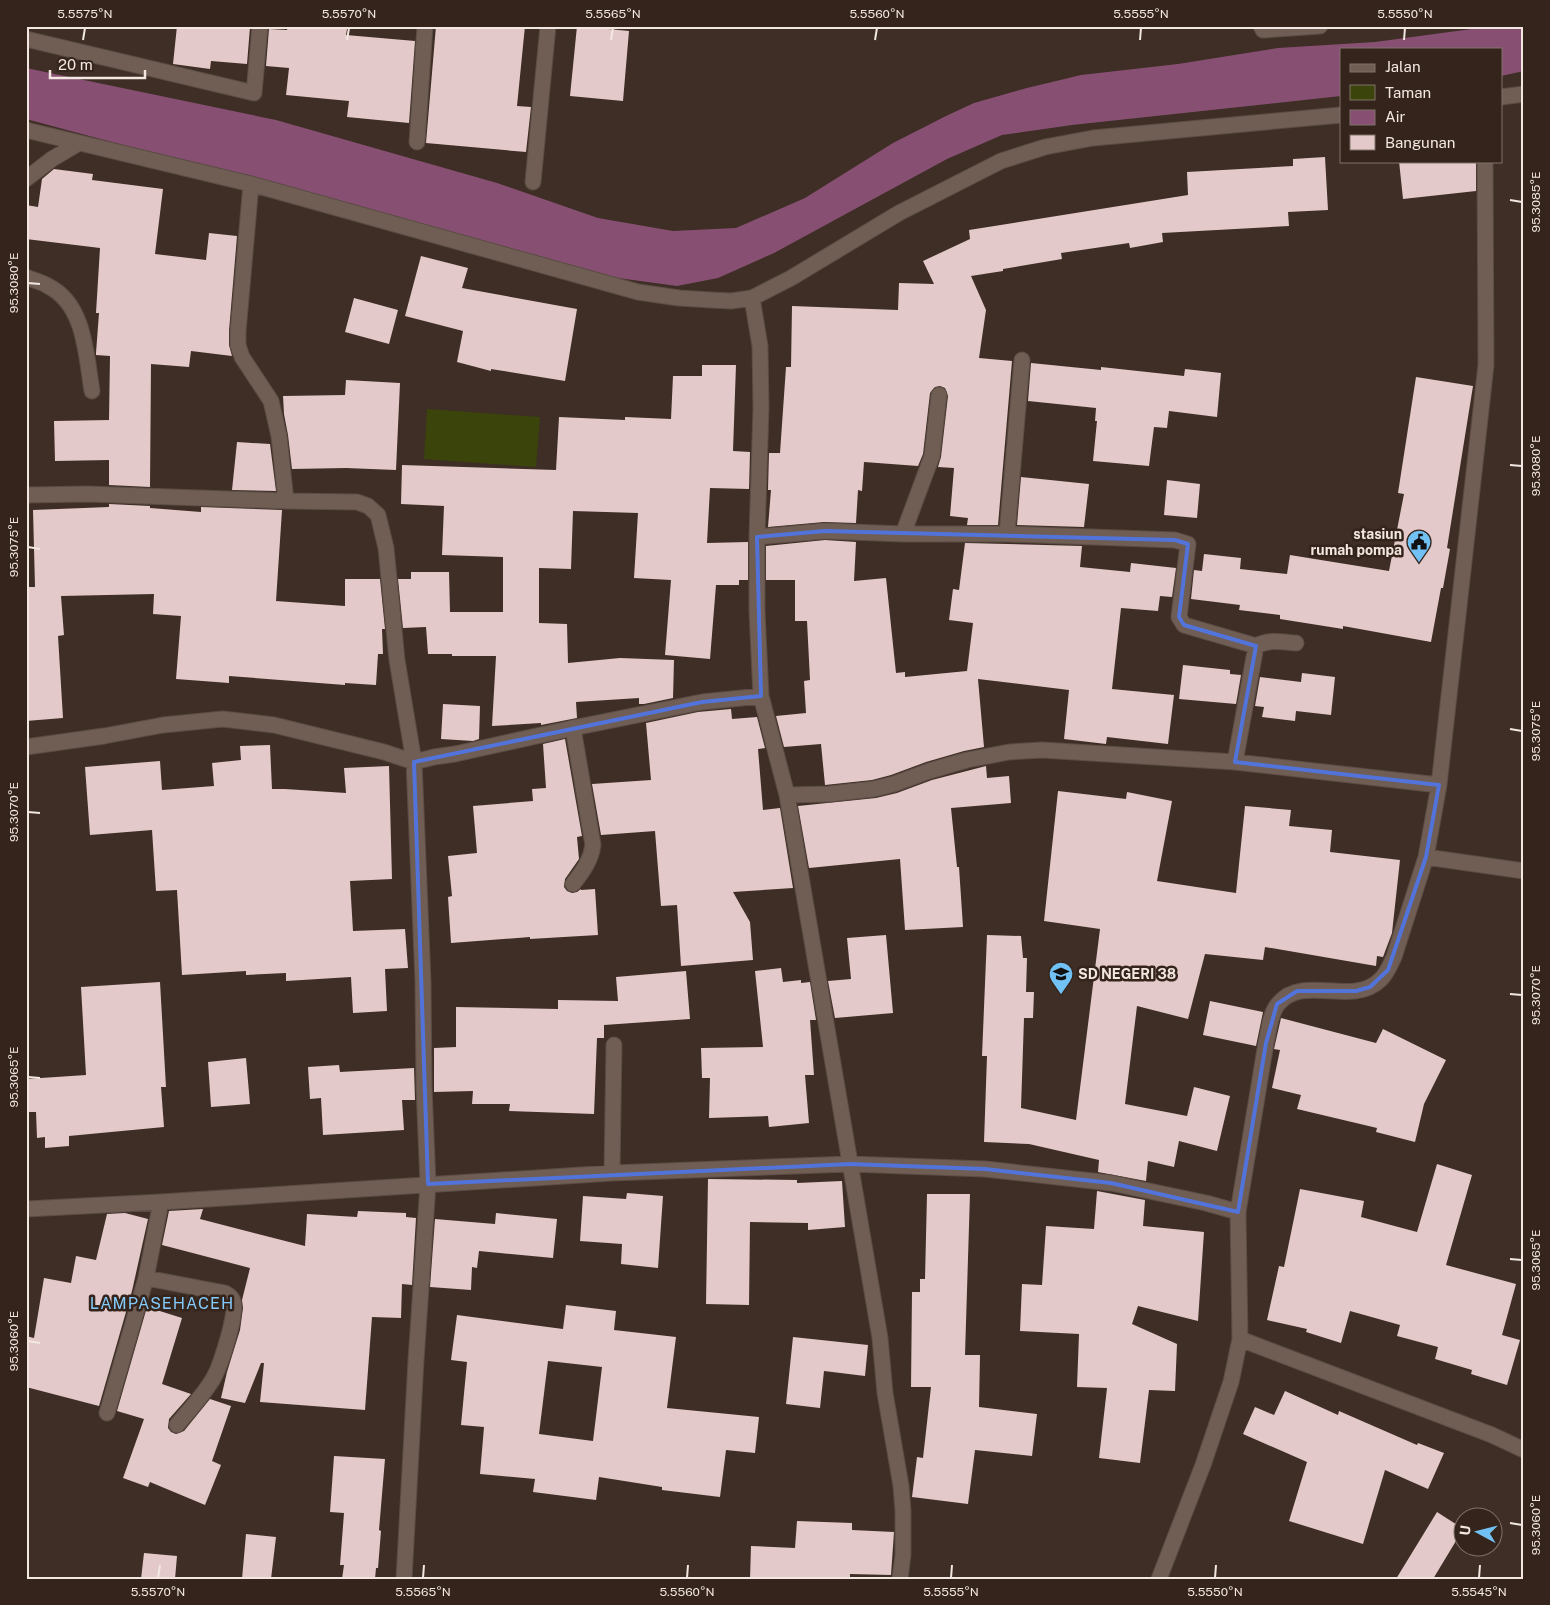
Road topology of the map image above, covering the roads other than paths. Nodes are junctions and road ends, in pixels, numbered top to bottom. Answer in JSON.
{"nodes":[{"id":1,"x":260,"y":26,"type":"edge"},
{"id":2,"x":426,"y":26,"type":"edge"},
{"id":3,"x":548,"y":26,"type":"edge"},
{"id":4,"x":1261,"y":26,"type":"edge"},
{"id":5,"x":1320,"y":26,"type":"edge"},
{"id":6,"x":33,"y":35,"type":"edge"},
{"id":7,"x":1524,"y":94,"type":"edge"},
{"id":8,"x":1502,"y":97,"type":"edge"},
{"id":9,"x":1340,"y":115,"type":"edge"},
{"id":10,"x":26,"y":130,"type":"edge"},
{"id":11,"x":417,"y":142,"type":"dead end"},
{"id":12,"x":79,"y":143,"type":"junction"},
{"id":13,"x":1485,"y":162,"type":"edge"},
{"id":14,"x":26,"y":179,"type":"edge"},
{"id":15,"x":533,"y":182,"type":"dead end"},
{"id":16,"x":251,"y":184,"type":"junction"},
{"id":17,"x":26,"y":277,"type":"edge"},
{"id":18,"x":752,"y":298,"type":"junction"},
{"id":19,"x":1022,"y":360,"type":"dead end"},
{"id":20,"x":92,"y":391,"type":"dead end"},
{"id":21,"x":938,"y":395,"type":"dead end"},
{"id":22,"x":26,"y":495,"type":"edge"},
{"id":23,"x":286,"y":501,"type":"junction"},
{"id":24,"x":903,"y":534,"type":"junction"},
{"id":25,"x":1007,"y":534,"type":"junction"},
{"id":26,"x":757,"y":537,"type":"junction"},
{"id":27,"x":1296,"y":643,"type":"dead end"},
{"id":28,"x":1256,"y":646,"type":"junction"},
{"id":29,"x":761,"y":696,"type":"junction"},
{"id":30,"x":573,"y":728,"type":"junction"},
{"id":31,"x":26,"y":747,"type":"edge"},
{"id":32,"x":414,"y":762,"type":"junction"},
{"id":33,"x":1235,"y":762,"type":"junction"},
{"id":34,"x":1439,"y":785,"type":"junction"},
{"id":35,"x":787,"y":794,"type":"junction"},
{"id":36,"x":1426,"y":857,"type":"junction"},
{"id":37,"x":1524,"y":871,"type":"edge"},
{"id":38,"x":573,"y":884,"type":"dead end"},
{"id":39,"x":614,"y":1045,"type":"dead end"},
{"id":40,"x":850,"y":1164,"type":"junction"},
{"id":41,"x":612,"y":1173,"type":"junction"},
{"id":42,"x":428,"y":1184,"type":"junction"},
{"id":43,"x":161,"y":1202,"type":"junction"},
{"id":44,"x":26,"y":1209,"type":"edge"},
{"id":45,"x":1238,"y":1212,"type":"junction"},
{"id":46,"x":146,"y":1278,"type":"junction"},
{"id":47,"x":1240,"y":1339,"type":"junction"},
{"id":48,"x":107,"y":1413,"type":"dead end"},
{"id":49,"x":177,"y":1425,"type":"dead end"},
{"id":50,"x":1524,"y":1450,"type":"edge"},
{"id":51,"x":404,"y":1579,"type":"edge"},
{"id":52,"x":900,"y":1579,"type":"edge"},
{"id":53,"x":1159,"y":1579,"type":"edge"}],
"edges":[{"from":1,"to":6,"type":"street"},
{"from":2,"to":11,"type":"street"},
{"from":3,"to":15,"type":"street"},
{"from":4,"to":5,"type":"street"},
{"from":7,"to":8,"type":"street"},
{"from":9,"to":18,"type":"street"},
{"from":10,"to":12,"type":"street"},
{"from":12,"to":14,"type":"street"},
{"from":12,"to":16,"type":"street"},
{"from":13,"to":34,"type":"street"},
{"from":16,"to":18,"type":"street"},
{"from":16,"to":23,"type":"street"},
{"from":17,"to":20,"type":"street"},
{"from":18,"to":26,"type":"street"},
{"from":19,"to":25,"type":"street"},
{"from":21,"to":24,"type":"street"},
{"from":22,"to":23,"type":"street"},
{"from":23,"to":32,"type":"street"},
{"from":24,"to":25,"type":"street"},
{"from":24,"to":26,"type":"street"},
{"from":25,"to":28,"type":"street"},
{"from":26,"to":29,"type":"street"},
{"from":27,"to":28,"type":"street"},
{"from":28,"to":33,"type":"street"},
{"from":29,"to":30,"type":"street"},
{"from":29,"to":35,"type":"street"},
{"from":30,"to":32,"type":"street"},
{"from":30,"to":38,"type":"street"},
{"from":31,"to":32,"type":"street"},
{"from":32,"to":42,"type":"street"},
{"from":33,"to":34,"type":"street"},
{"from":33,"to":35,"type":"street"},
{"from":34,"to":36,"type":"street"},
{"from":35,"to":40,"type":"street"},
{"from":36,"to":37,"type":"street"},
{"from":36,"to":45,"type":"street"},
{"from":39,"to":41,"type":"street"},
{"from":40,"to":41,"type":"street"},
{"from":40,"to":45,"type":"street"},
{"from":40,"to":52,"type":"street"},
{"from":41,"to":42,"type":"street"},
{"from":42,"to":43,"type":"street"},
{"from":42,"to":51,"type":"street"},
{"from":43,"to":44,"type":"street"},
{"from":43,"to":46,"type":"street"},
{"from":45,"to":47,"type":"street"},
{"from":46,"to":48,"type":"street"},
{"from":46,"to":49,"type":"street"},
{"from":47,"to":50,"type":"street"},
{"from":47,"to":53,"type":"street"}]}
